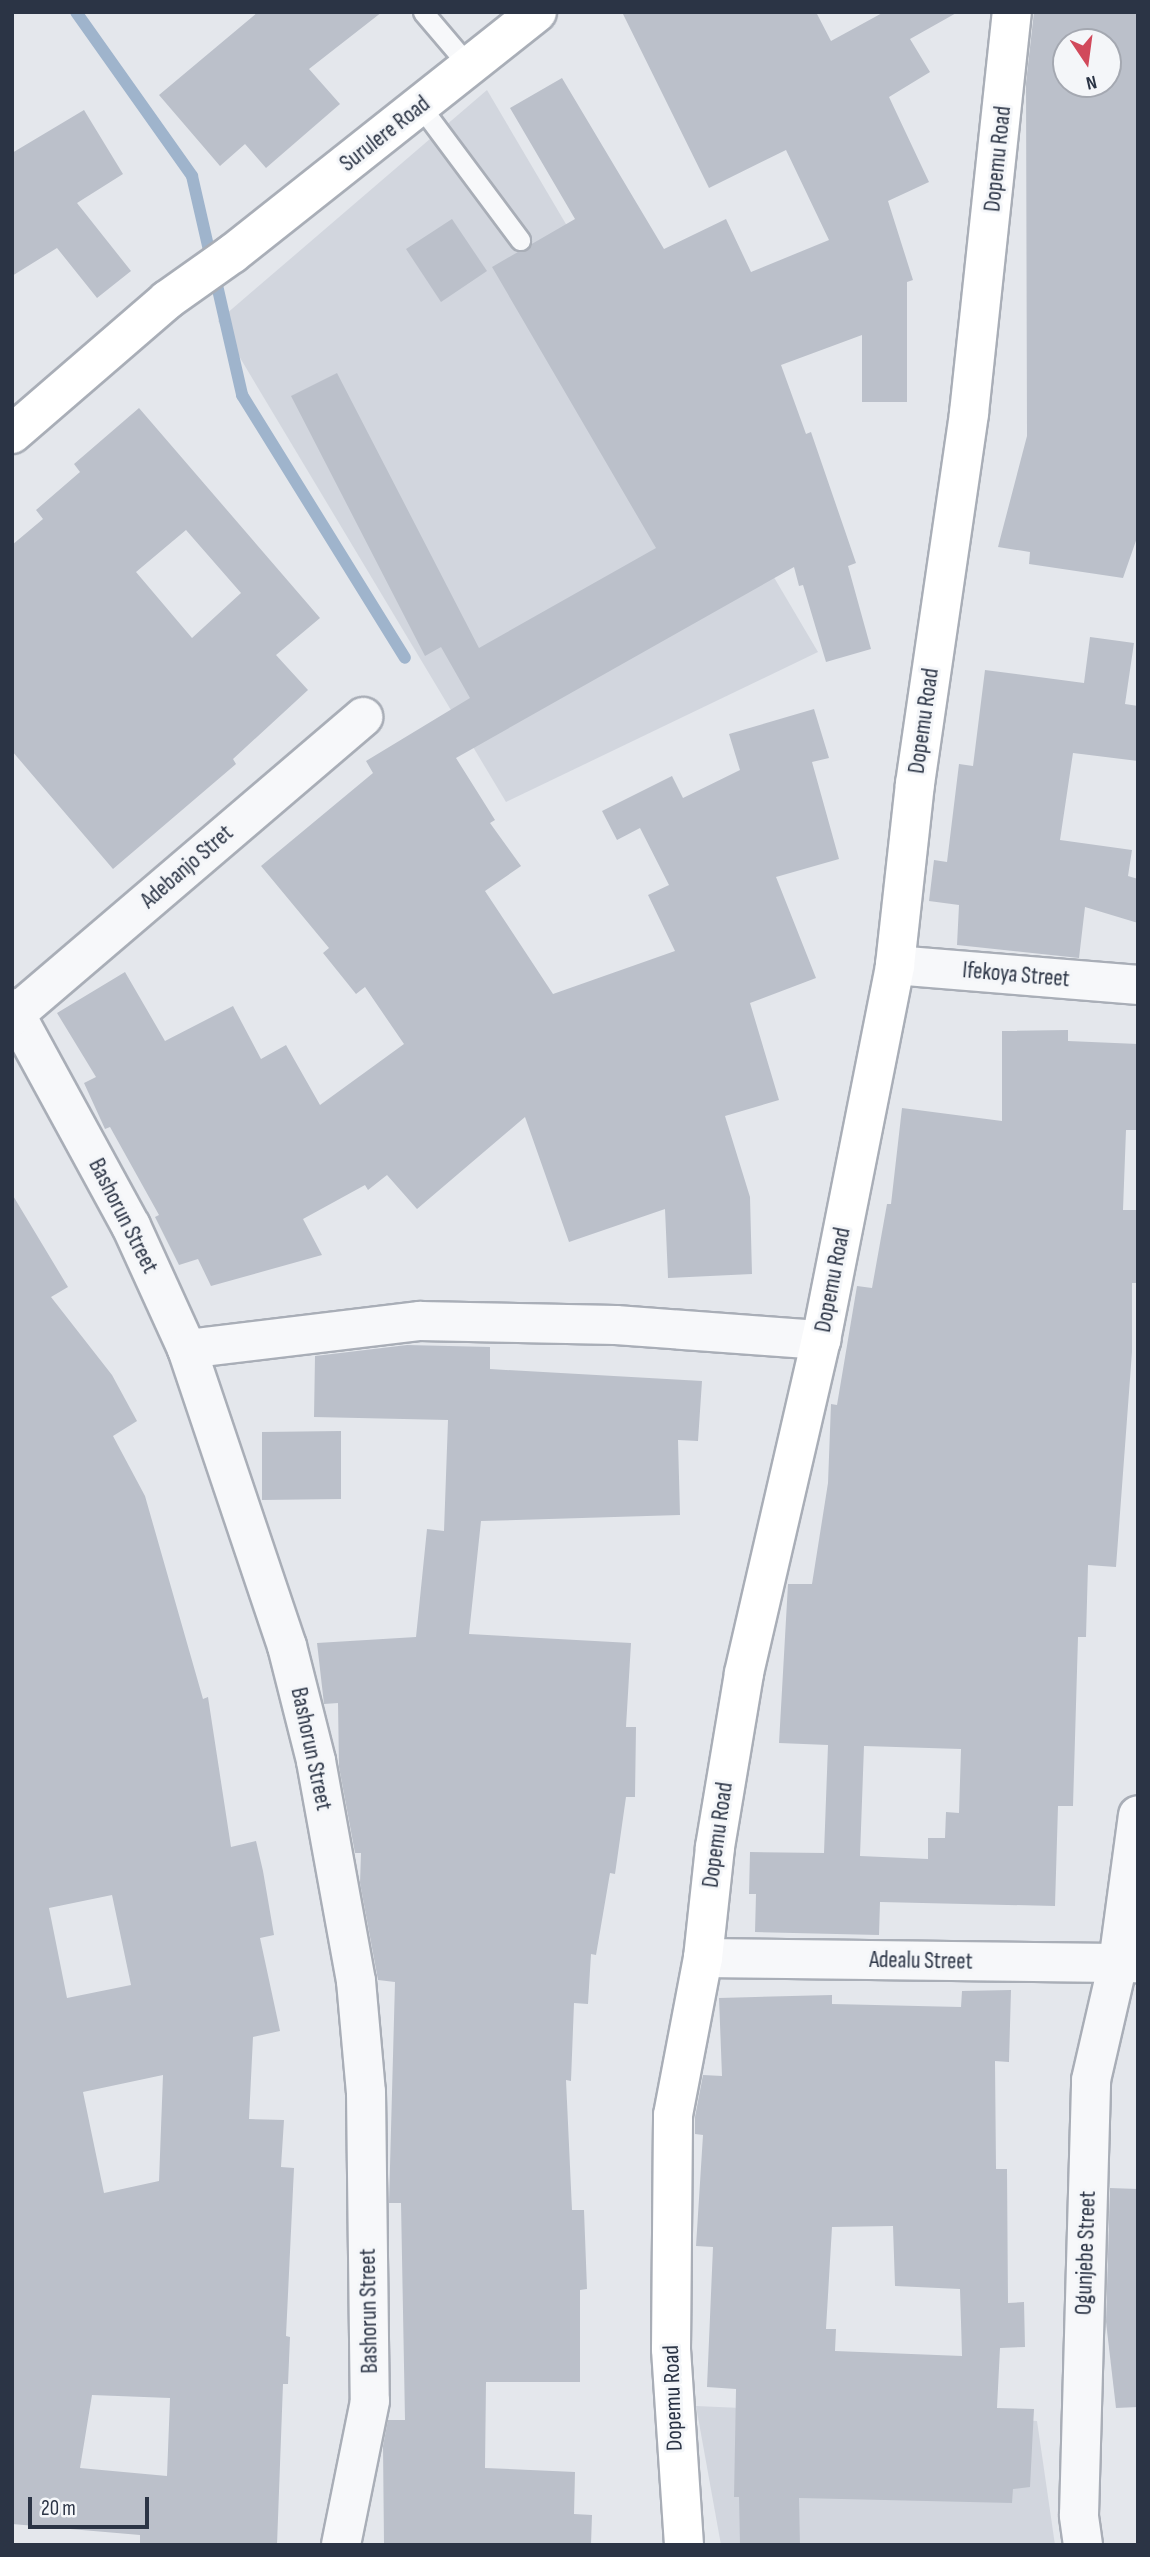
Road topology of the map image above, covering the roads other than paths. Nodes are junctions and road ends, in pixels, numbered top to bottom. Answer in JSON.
{"nodes":[{"id":1,"x":423,"y":12,"type":"edge"},
{"id":2,"x":537,"y":12,"type":"edge"},
{"id":3,"x":1012,"y":12,"type":"edge"},
{"id":4,"x":469,"y":66,"type":"junction"},
{"id":5,"x":421,"y":107,"type":"junction"},
{"id":6,"x":520,"y":240,"type":"dead end"},
{"id":7,"x":12,"y":434,"type":"edge"},
{"id":8,"x":363,"y":717,"type":"dead end"},
{"id":9,"x":895,"y":965,"type":"junction"},
{"id":10,"x":1138,"y":985,"type":"edge"},
{"id":11,"x":14,"y":1013,"type":"edge"},
{"id":12,"x":821,"y":1340,"type":"junction"},
{"id":13,"x":187,"y":1349,"type":"junction"},
{"id":14,"x":1138,"y":1815,"type":"edge"},
{"id":15,"x":703,"y":1958,"type":"junction"},
{"id":16,"x":1128,"y":1963,"type":"edge"},
{"id":17,"x":341,"y":2545,"type":"edge"},
{"id":18,"x":684,"y":2545,"type":"edge"},
{"id":19,"x":1083,"y":2545,"type":"edge"}],
"edges":[{"from":1,"to":4,"type":"lane"},
{"from":2,"to":4,"type":"main road","name":"Surulere Road"},
{"from":3,"to":9,"type":"main road","name":"Dopemu Road"},
{"from":4,"to":5,"type":"main road","name":"Surulere Road"},
{"from":5,"to":6,"type":"lane"},
{"from":5,"to":7,"type":"main road","name":"Surulere Road"},
{"from":8,"to":11,"type":"street","name":"Adebanjo Stret"},
{"from":9,"to":10,"type":"street","name":"Ifekoya Street"},
{"from":9,"to":12,"type":"main road","name":"Dopemu Road"},
{"from":11,"to":13,"type":"street","name":"Bashorun Street"},
{"from":12,"to":13,"type":"street"},
{"from":12,"to":15,"type":"main road","name":"Dopemu Road"},
{"from":13,"to":17,"type":"street","name":"Bashorun Street"},
{"from":14,"to":16,"type":"street","name":"Ogunjebe Street"},
{"from":15,"to":16,"type":"street","name":"Adealu Street"},
{"from":15,"to":18,"type":"main road","name":"Dopemu Road"},
{"from":16,"to":19,"type":"street","name":"Ogunjebe Street"}]}
